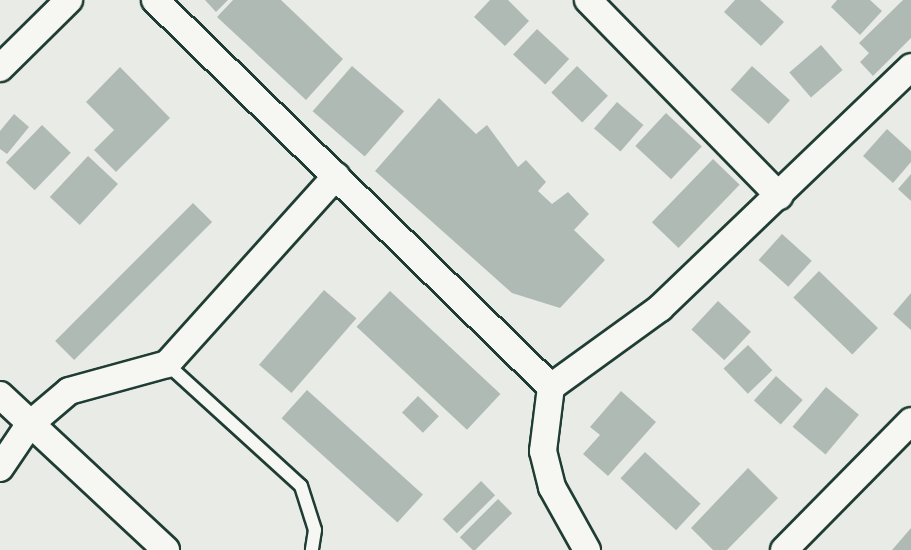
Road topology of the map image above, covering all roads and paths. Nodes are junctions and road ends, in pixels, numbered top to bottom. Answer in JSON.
{"nodes":[{"id":1,"x":155,"y":0,"type":"edge"},
{"id":2,"x":588,"y":0,"type":"edge"},
{"id":3,"x":55,"y":4,"type":"edge"},
{"id":4,"x":0,"y":68,"type":"edge"},
{"id":5,"x":911,"y":68,"type":"edge"},
{"id":6,"x":336,"y":176,"type":"junction"},
{"id":7,"x":779,"y":196,"type":"junction"},
{"id":8,"x":167,"y":364,"type":"junction"},
{"id":9,"x":551,"y":387,"type":"junction"},
{"id":10,"x":0,"y":395,"type":"edge"},
{"id":11,"x":911,"y":421,"type":"edge"},
{"id":12,"x":29,"y":425,"type":"junction"},
{"id":13,"x":0,"y":468,"type":"edge"},
{"id":14,"x":792,"y":547,"type":"edge"},
{"id":15,"x":166,"y":550,"type":"edge"},
{"id":16,"x":312,"y":550,"type":"edge"},
{"id":17,"x":587,"y":550,"type":"edge"}],
"edges":[{"from":1,"to":6,"type":"street"},
{"from":2,"to":7,"type":"street"},
{"from":3,"to":4,"type":"street"},
{"from":5,"to":7,"type":"street"},
{"from":6,"to":8,"type":"street"},
{"from":6,"to":9,"type":"street"},
{"from":7,"to":9,"type":"street"},
{"from":8,"to":12,"type":"street"},
{"from":8,"to":16,"type":"lane"},
{"from":9,"to":17,"type":"street"},
{"from":10,"to":12,"type":"street"},
{"from":11,"to":14,"type":"street"},
{"from":12,"to":13,"type":"street"},
{"from":12,"to":15,"type":"street"}]}
